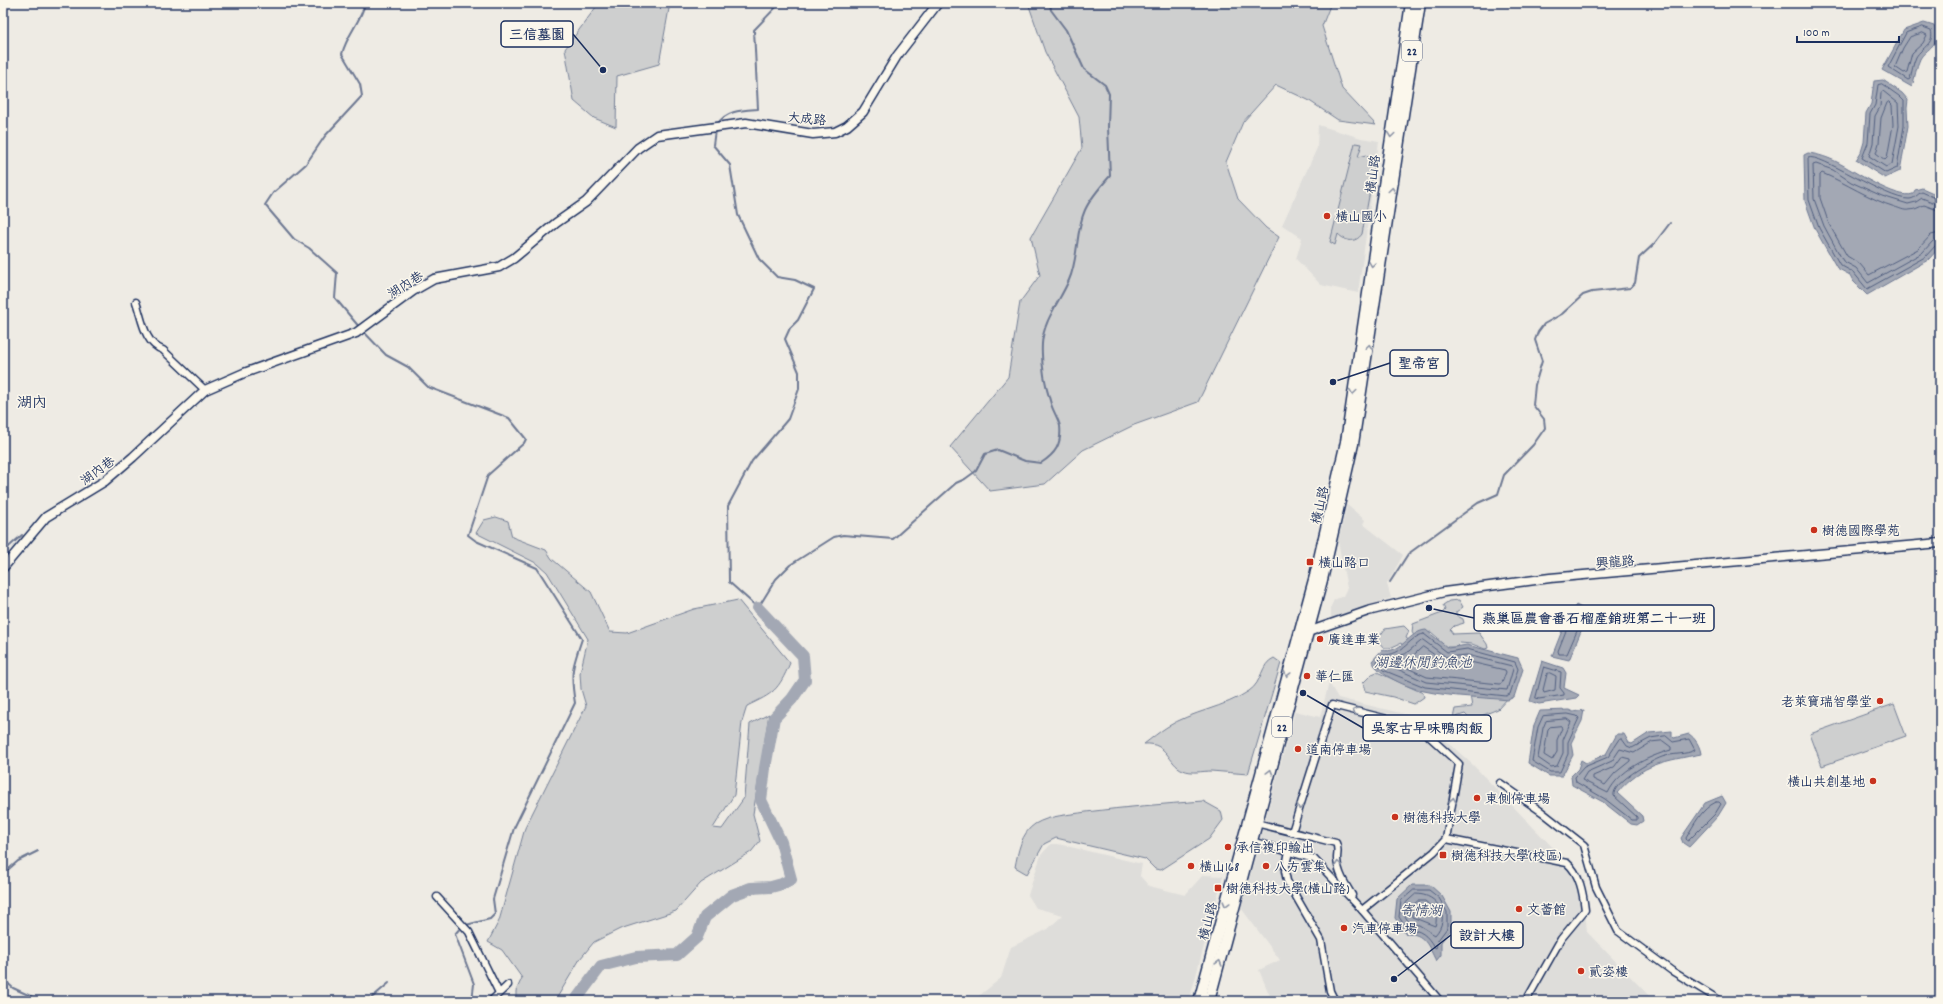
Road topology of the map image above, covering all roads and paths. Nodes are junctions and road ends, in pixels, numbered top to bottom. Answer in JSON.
{"nodes":[{"id":1,"x":938,"y":3,"type":"edge"},
{"id":2,"x":1411,"y":3,"type":"edge"},
{"id":3,"x":1420,"y":3,"type":"edge"},
{"id":4,"x":638,"y":148,"type":"joint"},
{"id":5,"x":136,"y":302,"type":"dead end"},
{"id":6,"x":205,"y":390,"type":"junction"},
{"id":7,"x":1940,"y":543,"type":"edge"},
{"id":8,"x":3,"y":568,"type":"edge"},
{"id":9,"x":1308,"y":631,"type":"junction"},
{"id":10,"x":1298,"y":637,"type":"junction"},
{"id":11,"x":1500,"y":783,"type":"dead end"},
{"id":12,"x":1256,"y":824,"type":"junction"},
{"id":13,"x":1292,"y":832,"type":"junction"},
{"id":14,"x":1446,"y":839,"type":"junction"},
{"id":15,"x":1251,"y":841,"type":"junction"},
{"id":16,"x":1289,"y":852,"type":"junction"},
{"id":17,"x":437,"y":897,"type":"dead end"},
{"id":18,"x":1362,"y":910,"type":"junction"},
{"id":19,"x":508,"y":985,"type":"dead end"},
{"id":20,"x":499,"y":994,"type":"junction"},
{"id":21,"x":491,"y":1001,"type":"edge"},
{"id":22,"x":1199,"y":1001,"type":"edge"},
{"id":23,"x":1209,"y":1001,"type":"edge"},
{"id":24,"x":1335,"y":1001,"type":"edge"},
{"id":25,"x":1440,"y":1001,"type":"edge"},
{"id":26,"x":1526,"y":1001,"type":"edge"},
{"id":27,"x":1721,"y":1001,"type":"edge"}],
"edges":[{"from":1,"to":4,"type":"street","name":"大成路"},
{"from":2,"to":10,"type":"main road","name":"橫山路","number":"22","one_way":true},
{"from":9,"to":3,"type":"main road","name":"橫山路","number":"22","one_way":true},
{"from":4,"to":6,"type":"street","name":"湖內巷"},
{"from":5,"to":6,"type":"street"},
{"from":6,"to":8,"type":"street","name":"湖內巷"},
{"from":7,"to":9,"type":"street","name":"興龍路"},
{"from":9,"to":10,"type":"street","name":"興龍路"},
{"from":12,"to":9,"type":"main road","name":"橫山路","number":"22","one_way":true},
{"from":10,"to":22,"type":"main road","name":"橫山路","number":"22","one_way":true},
{"from":11,"to":27,"type":"street"},
{"from":12,"to":13,"type":"street"},
{"from":12,"to":15,"type":"main road","name":"橫山路","number":"22"},
{"from":14,"to":13,"type":"street","one_way":true},
{"from":18,"to":13,"type":"street","one_way":true},
{"from":14,"to":18,"type":"street"},
{"from":14,"to":26,"type":"street"},
{"from":15,"to":16,"type":"street"},
{"from":23,"to":15,"type":"main road","name":"橫山路","number":"22","one_way":true},
{"from":16,"to":18,"type":"street"},
{"from":16,"to":24,"type":"street"},
{"from":17,"to":20,"type":"street"},
{"from":18,"to":25,"type":"street"},
{"from":19,"to":20,"type":"street"},
{"from":20,"to":21,"type":"street"}]}
